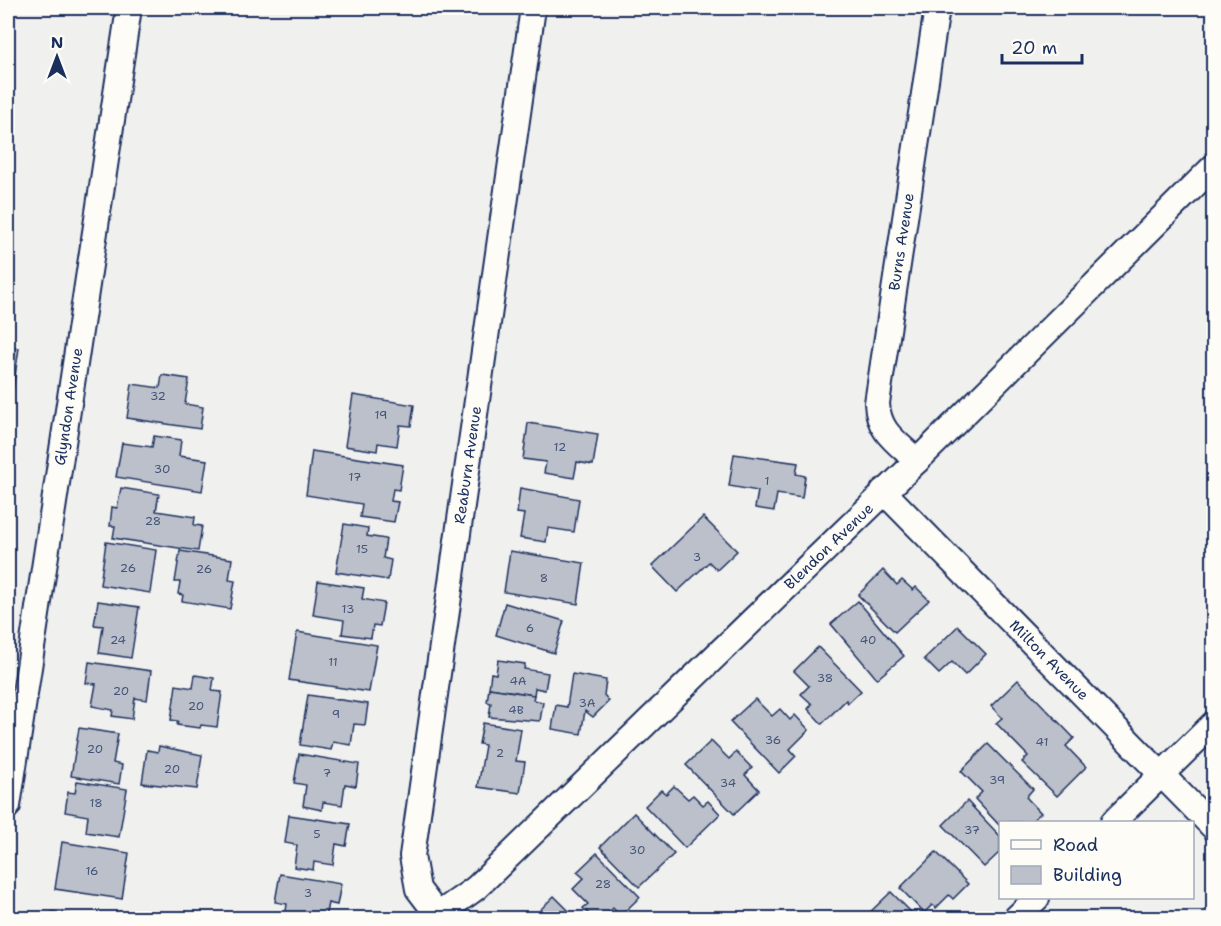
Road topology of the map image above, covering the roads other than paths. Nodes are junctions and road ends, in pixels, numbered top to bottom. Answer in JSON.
{"nodes":[{"id":1,"x":129,"y":8,"type":"edge"},
{"id":2,"x":533,"y":8,"type":"edge"},
{"id":3,"x":937,"y":8,"type":"edge"},
{"id":4,"x":1214,"y":166,"type":"edge"},
{"id":5,"x":917,"y":461,"type":"junction"},
{"id":6,"x":884,"y":492,"type":"junction"},
{"id":7,"x":1214,"y":723,"type":"edge"},
{"id":8,"x":1162,"y":774,"type":"junction"},
{"id":9,"x":8,"y":806,"type":"edge"},
{"id":10,"x":1114,"y":821,"type":"edge"},
{"id":11,"x":1214,"y":828,"type":"edge"},
{"id":12,"x":1035,"y":899,"type":"edge"},
{"id":13,"x":436,"y":916,"type":"edge"},
{"id":14,"x":1016,"y":918,"type":"edge"}],
"edges":[{"from":1,"to":9,"type":"street","name":"Glyndon Avenue"},
{"from":2,"to":13,"type":"street","name":"Reaburn Avenue"},
{"from":3,"to":5,"type":"street","name":"Burns Avenue"},
{"from":4,"to":5,"type":"street","name":"Blendon Avenue"},
{"from":5,"to":6,"type":"street","name":"Blendon Avenue"},
{"from":6,"to":8,"type":"street","name":"Milton Avenue"},
{"from":6,"to":13,"type":"street","name":"Blendon Avenue"},
{"from":7,"to":8,"type":"street"},
{"from":8,"to":10,"type":"street"},
{"from":8,"to":11,"type":"street","name":"Milton Avenue"},
{"from":12,"to":14,"type":"street"}]}
